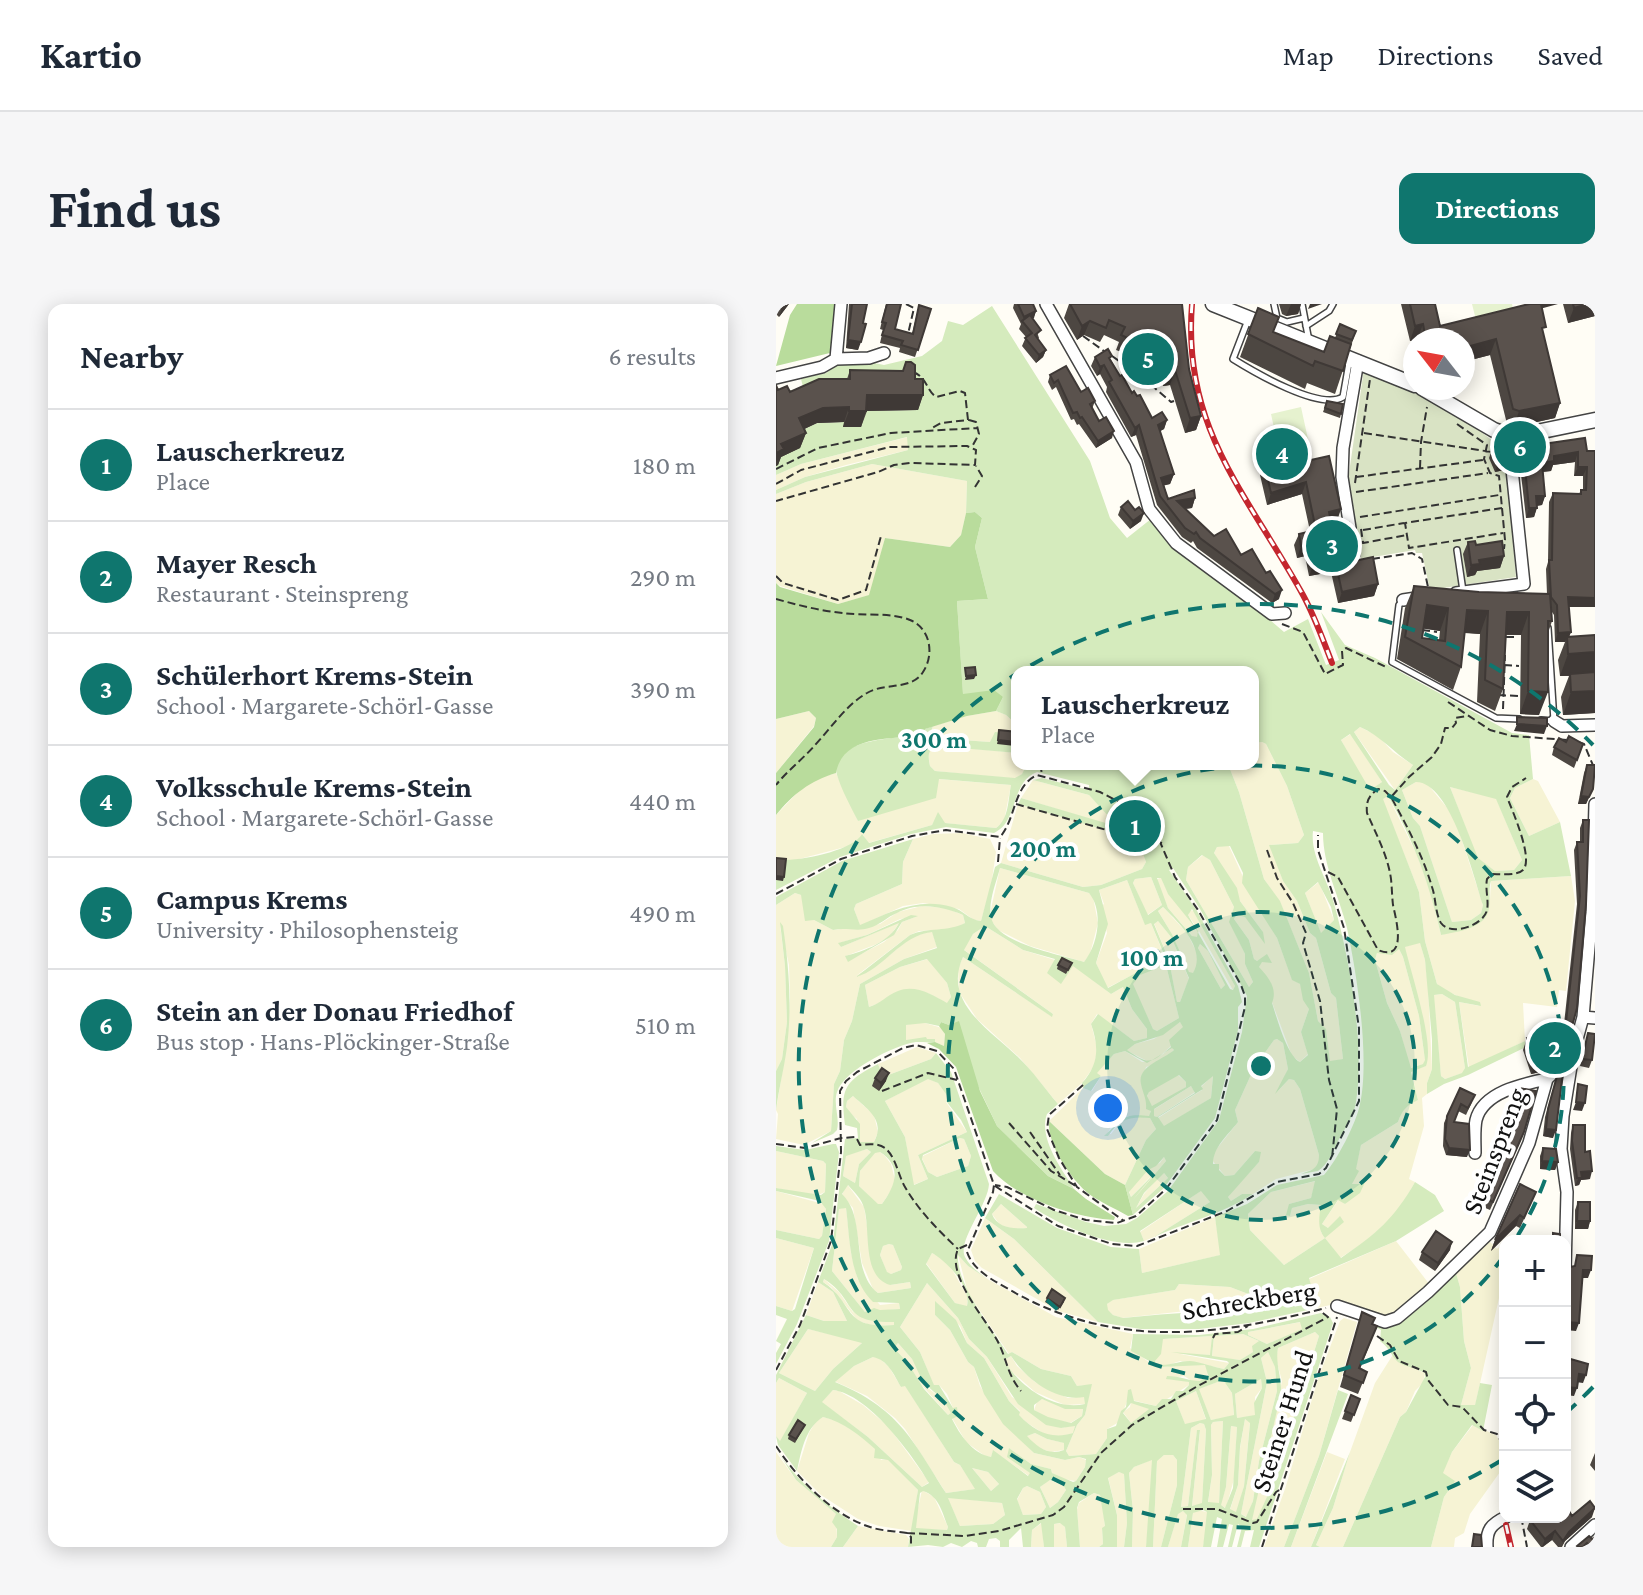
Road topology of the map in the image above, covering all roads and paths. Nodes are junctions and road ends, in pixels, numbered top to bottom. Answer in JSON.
{"nodes":[{"id":1,"x":841,"y":304,"type":"edge"},
{"id":2,"x":906,"y":304,"type":"edge"},
{"id":3,"x":1046,"y":304,"type":"edge"},
{"id":4,"x":1213,"y":304,"type":"edge"},
{"id":5,"x":1274,"y":304,"type":"edge"},
{"id":6,"x":1302,"y":304,"type":"edge"},
{"id":7,"x":1333,"y":304,"type":"edge"},
{"id":8,"x":1249,"y":318,"type":"junction"},
{"id":9,"x":1304,"y":318,"type":"junction"},
{"id":10,"x":1306,"y":326,"type":"junction"},
{"id":11,"x":902,"y":336,"type":"edge"},
{"id":12,"x":1083,"y":336,"type":"edge"},
{"id":13,"x":1309,"y":342,"type":"junction"},
{"id":14,"x":884,"y":353,"type":"dead end"},
{"id":15,"x":836,"y":359,"type":"junction"},
{"id":16,"x":1354,"y":359,"type":"junction"},
{"id":17,"x":1160,"y":366,"type":"dead end"},
{"id":18,"x":910,"y":371,"type":"edge"},
{"id":19,"x":776,"y":378,"type":"edge"},
{"id":20,"x":1370,"y":379,"type":"dead end"},
{"id":21,"x":1403,"y":380,"type":"edge"},
{"id":22,"x":1146,"y":381,"type":"junction"},
{"id":23,"x":1443,"y":400,"type":"edge"},
{"id":24,"x":1174,"y":401,"type":"dead end"},
{"id":25,"x":1435,"y":409,"type":"dead end"},
{"id":26,"x":968,"y":420,"type":"junction"},
{"id":27,"x":1452,"y":420,"type":"dead end"},
{"id":28,"x":1595,"y":420,"type":"edge"},
{"id":29,"x":977,"y":428,"type":"junction"},
{"id":30,"x":927,"y":431,"type":"junction"},
{"id":31,"x":1362,"y":433,"type":"junction"},
{"id":32,"x":1513,"y":437,"type":"junction"},
{"id":33,"x":1421,"y":442,"type":"junction"},
{"id":34,"x":973,"y":446,"type":"junction"},
{"id":35,"x":1485,"y":452,"type":"junction"},
{"id":36,"x":1494,"y":452,"type":"edge"},
{"id":37,"x":1484,"y":459,"type":"junction"},
{"id":38,"x":975,"y":465,"type":"junction"},
{"id":39,"x":776,"y":469,"type":"edge"},
{"id":40,"x":1420,"y":469,"type":"junction"},
{"id":41,"x":1490,"y":473,"type":"junction"},
{"id":42,"x":1356,"y":477,"type":"junction"},
{"id":43,"x":776,"y":484,"type":"edge"},
{"id":44,"x":975,"y":487,"type":"dead end"},
{"id":45,"x":1501,"y":494,"type":"junction"},
{"id":46,"x":776,"y":501,"type":"edge"},
{"id":47,"x":1502,"y":508,"type":"junction"},
{"id":48,"x":1405,"y":523,"type":"junction"},
{"id":49,"x":1355,"y":529,"type":"junction"},
{"id":50,"x":1505,"y":533,"type":"junction"},
{"id":51,"x":1407,"y":535,"type":"junction"},
{"id":52,"x":881,"y":536,"type":"dead end"},
{"id":53,"x":1457,"y":550,"type":"dead end"},
{"id":54,"x":1502,"y":559,"type":"edge"},
{"id":55,"x":776,"y":576,"type":"edge"},
{"id":56,"x":1524,"y":584,"type":"junction"},
{"id":57,"x":1463,"y":592,"type":"junction"},
{"id":58,"x":1430,"y":596,"type":"junction"},
{"id":59,"x":1528,"y":596,"type":"edge"},
{"id":60,"x":776,"y":599,"type":"edge"},
{"id":61,"x":1403,"y":600,"type":"joint"},
{"id":62,"x":1285,"y":613,"type":"dead end"},
{"id":63,"x":1272,"y":614,"type":"junction"},
{"id":64,"x":1548,"y":615,"type":"edge"},
{"id":65,"x":1420,"y":630,"type":"edge"},
{"id":66,"x":1437,"y":632,"type":"dead end"},
{"id":67,"x":1500,"y":637,"type":"edge"},
{"id":68,"x":1517,"y":637,"type":"dead end"},
{"id":69,"x":1505,"y":651,"type":"edge"},
{"id":70,"x":1499,"y":665,"type":"edge"},
{"id":71,"x":1504,"y":665,"type":"junction"},
{"id":72,"x":1519,"y":666,"type":"dead end"},
{"id":73,"x":1385,"y":667,"type":"dead end"},
{"id":74,"x":1497,"y":695,"type":"edge"},
{"id":75,"x":1438,"y":696,"type":"dead end"},
{"id":76,"x":1503,"y":696,"type":"junction"},
{"id":77,"x":1518,"y":696,"type":"dead end"},
{"id":78,"x":1469,"y":716,"type":"junction"},
{"id":79,"x":1502,"y":718,"type":"junction"},
{"id":80,"x":1554,"y":721,"type":"junction"},
{"id":81,"x":1595,"y":725,"type":"edge"},
{"id":82,"x":1041,"y":770,"type":"edge"},
{"id":83,"x":1595,"y":770,"type":"edge"},
{"id":84,"x":1042,"y":776,"type":"junction"},
{"id":85,"x":1526,"y":778,"type":"dead end"},
{"id":86,"x":776,"y":785,"type":"edge"},
{"id":87,"x":1391,"y":797,"type":"junction"},
{"id":88,"x":1015,"y":804,"type":"junction"},
{"id":89,"x":1595,"y":804,"type":"edge"},
{"id":90,"x":1318,"y":835,"type":"dead end"},
{"id":91,"x":1000,"y":837,"type":"junction"},
{"id":92,"x":1162,"y":843,"type":"junction"},
{"id":93,"x":1267,"y":850,"type":"dead end"},
{"id":94,"x":998,"y":862,"type":"dead end"},
{"id":95,"x":1327,"y":872,"type":"junction"},
{"id":96,"x":776,"y":894,"type":"edge"},
{"id":97,"x":1589,"y":1018,"type":"edge"},
{"id":98,"x":1573,"y":1054,"type":"junction"},
{"id":99,"x":1547,"y":1079,"type":"junction"},
{"id":100,"x":958,"y":1081,"type":"junction"},
{"id":101,"x":1083,"y":1085,"type":"dead end"},
{"id":102,"x":882,"y":1091,"type":"edge"},
{"id":103,"x":1009,"y":1123,"type":"dead end"},
{"id":104,"x":1030,"y":1132,"type":"dead end"},
{"id":105,"x":841,"y":1138,"type":"junction"},
{"id":106,"x":776,"y":1144,"type":"edge"},
{"id":107,"x":1546,"y":1148,"type":"edge"},
{"id":108,"x":1561,"y":1149,"type":"junction"},
{"id":109,"x":1475,"y":1153,"type":"dead end"},
{"id":110,"x":1332,"y":1159,"type":"junction"},
{"id":111,"x":1063,"y":1179,"type":"junction"},
{"id":112,"x":994,"y":1185,"type":"junction"},
{"id":113,"x":1077,"y":1187,"type":"junction"},
{"id":114,"x":1124,"y":1222,"type":"junction"},
{"id":115,"x":1566,"y":1235,"type":"edge"},
{"id":116,"x":968,"y":1244,"type":"junction"},
{"id":117,"x":958,"y":1249,"type":"junction"},
{"id":118,"x":1337,"y":1306,"type":"junction"},
{"id":119,"x":1319,"y":1310,"type":"junction"},
{"id":120,"x":1249,"y":1325,"type":"junction"},
{"id":121,"x":1377,"y":1336,"type":"edge"},
{"id":122,"x":1213,"y":1338,"type":"dead end"},
{"id":123,"x":776,"y":1370,"type":"edge"},
{"id":124,"x":1021,"y":1391,"type":"dead end"},
{"id":125,"x":1499,"y":1438,"type":"edge"},
{"id":126,"x":776,"y":1446,"type":"edge"},
{"id":127,"x":1282,"y":1488,"type":"junction"},
{"id":128,"x":1183,"y":1509,"type":"dead end"},
{"id":129,"x":1499,"y":1520,"type":"edge"},
{"id":130,"x":1522,"y":1523,"type":"edge"},
{"id":131,"x":1595,"y":1525,"type":"edge"},
{"id":132,"x":907,"y":1533,"type":"junction"},
{"id":133,"x":911,"y":1547,"type":"edge"},
{"id":134,"x":1262,"y":1547,"type":"edge"},
{"id":135,"x":1487,"y":1547,"type":"edge"},
{"id":136,"x":1527,"y":1547,"type":"edge"},
{"id":137,"x":1571,"y":1547,"type":"edge"}],
"edges":[{"from":1,"to":15,"type":"street"},
{"from":2,"to":11,"type":"path"},
{"from":3,"to":63,"type":"street"},
{"from":4,"to":8,"type":"street"},
{"from":5,"to":9,"type":"lane"},
{"from":6,"to":9,"type":"lane"},
{"from":7,"to":10,"type":"lane"},
{"from":8,"to":13,"type":"street"},
{"from":8,"to":16,"type":"lane"},
{"from":9,"to":10,"type":"lane"},
{"from":10,"to":13,"type":"lane"},
{"from":12,"to":22,"type":"path"},
{"from":13,"to":16,"type":"street"},
{"from":14,"to":15,"type":"street"},
{"from":15,"to":19,"type":"street"},
{"from":16,"to":21,"type":"street"},
{"from":16,"to":49,"type":"street"},
{"from":17,"to":22,"type":"path"},
{"from":18,"to":26,"type":"path"},
{"from":20,"to":31,"type":"path"},
{"from":22,"to":24,"type":"path"},
{"from":23,"to":32,"type":"street"},
{"from":25,"to":33,"type":"path"},
{"from":26,"to":29,"type":"path"},
{"from":26,"to":30,"type":"path"},
{"from":27,"to":35,"type":"path"},
{"from":28,"to":32,"type":"street"},
{"from":29,"to":30,"type":"path"},
{"from":29,"to":34,"type":"path"},
{"from":30,"to":39,"type":"path"},
{"from":31,"to":33,"type":"path"},
{"from":31,"to":42,"type":"path"},
{"from":32,"to":56,"type":"street"},
{"from":33,"to":35,"type":"path"},
{"from":33,"to":40,"type":"path"},
{"from":34,"to":38,"type":"path"},
{"from":34,"to":43,"type":"path"},
{"from":35,"to":36,"type":"path"},
{"from":35,"to":37,"type":"path"},
{"from":37,"to":40,"type":"path"},
{"from":37,"to":41,"type":"path"},
{"from":38,"to":44,"type":"path"},
{"from":38,"to":46,"type":"path"},
{"from":40,"to":42,"type":"path"},
{"from":41,"to":42,"type":"path"},
{"from":41,"to":45,"type":"path"},
{"from":45,"to":47,"type":"path"},
{"from":45,"to":49,"type":"path"},
{"from":47,"to":48,"type":"path"},
{"from":47,"to":50,"type":"path"},
{"from":48,"to":49,"type":"path"},
{"from":48,"to":51,"type":"path"},
{"from":49,"to":51,"type":"path"},
{"from":49,"to":58,"type":"path"},
{"from":50,"to":51,"type":"path"},
{"from":50,"to":54,"type":"path"},
{"from":52,"to":55,"type":"path"},
{"from":53,"to":57,"type":"lane"},
{"from":56,"to":57,"type":"street"},
{"from":56,"to":59,"type":"lane"},
{"from":57,"to":58,"type":"street"},
{"from":58,"to":61,"type":"street"},
{"from":60,"to":86,"type":"path"},
{"from":61,"to":79,"type":"lane"},
{"from":62,"to":63,"type":"street"},
{"from":63,"to":73,"type":"path"},
{"from":64,"to":80,"type":"lane"},
{"from":65,"to":66,"type":"path"},
{"from":67,"to":68,"type":"path"},
{"from":69,"to":71,"type":"path"},
{"from":70,"to":71,"type":"path"},
{"from":71,"to":72,"type":"path"},
{"from":71,"to":76,"type":"path"},
{"from":74,"to":76,"type":"path"},
{"from":75,"to":78,"type":"path"},
{"from":76,"to":77,"type":"path"},
{"from":76,"to":79,"type":"path"},
{"from":78,"to":83,"type":"path"},
{"from":78,"to":87,"type":"path"},
{"from":79,"to":80,"type":"lane"},
{"from":80,"to":81,"type":"street"},
{"from":82,"to":84,"type":"path"},
{"from":84,"to":88,"type":"path"},
{"from":84,"to":92,"type":"path"},
{"from":85,"to":87,"type":"path"},
{"from":87,"to":95,"type":"path"},
{"from":88,"to":91,"type":"path"},
{"from":88,"to":92,"type":"path"},
{"from":89,"to":97,"type":"street"},
{"from":90,"to":95,"type":"path"},
{"from":91,"to":94,"type":"path"},
{"from":91,"to":96,"type":"path"},
{"from":92,"to":114,"type":"path"},
{"from":93,"to":110,"type":"path"},
{"from":95,"to":110,"type":"path"},
{"from":97,"to":98,"type":"street"},
{"from":98,"to":99,"type":"street","name":"Steinspreng"},
{"from":98,"to":108,"type":"street"},
{"from":99,"to":109,"type":"street"},
{"from":99,"to":118,"type":"street","name":"Steinspreng"},
{"from":100,"to":102,"type":"path"},
{"from":100,"to":105,"type":"path"},
{"from":100,"to":112,"type":"path"},
{"from":101,"to":113,"type":"path"},
{"from":103,"to":111,"type":"path"},
{"from":104,"to":111,"type":"path"},
{"from":105,"to":106,"type":"path"},
{"from":105,"to":117,"type":"path"},
{"from":105,"to":123,"type":"path"},
{"from":107,"to":108,"type":"lane"},
{"from":108,"to":115,"type":"street"},
{"from":110,"to":112,"type":"path"},
{"from":111,"to":113,"type":"path"},
{"from":112,"to":114,"type":"path"},
{"from":112,"to":116,"type":"path"},
{"from":113,"to":114,"type":"path"},
{"from":116,"to":117,"type":"path"},
{"from":116,"to":120,"type":"path","name":"Schreckberg"},
{"from":117,"to":124,"type":"path"},
{"from":118,"to":119,"type":"path","name":"Schreckberg"},
{"from":118,"to":127,"type":"path","name":"Steiner Hund"},
{"from":119,"to":120,"type":"path","name":"Schreckberg"},
{"from":119,"to":132,"type":"path"},
{"from":120,"to":122,"type":"path"},
{"from":121,"to":125,"type":"path"},
{"from":126,"to":132,"type":"path"},
{"from":127,"to":128,"type":"path"},
{"from":127,"to":134,"type":"path","name":"Steiner Hund"},
{"from":129,"to":135,"type":"street"},
{"from":130,"to":136,"type":"path"},
{"from":131,"to":137,"type":"street"},
{"from":132,"to":133,"type":"path"}]}
